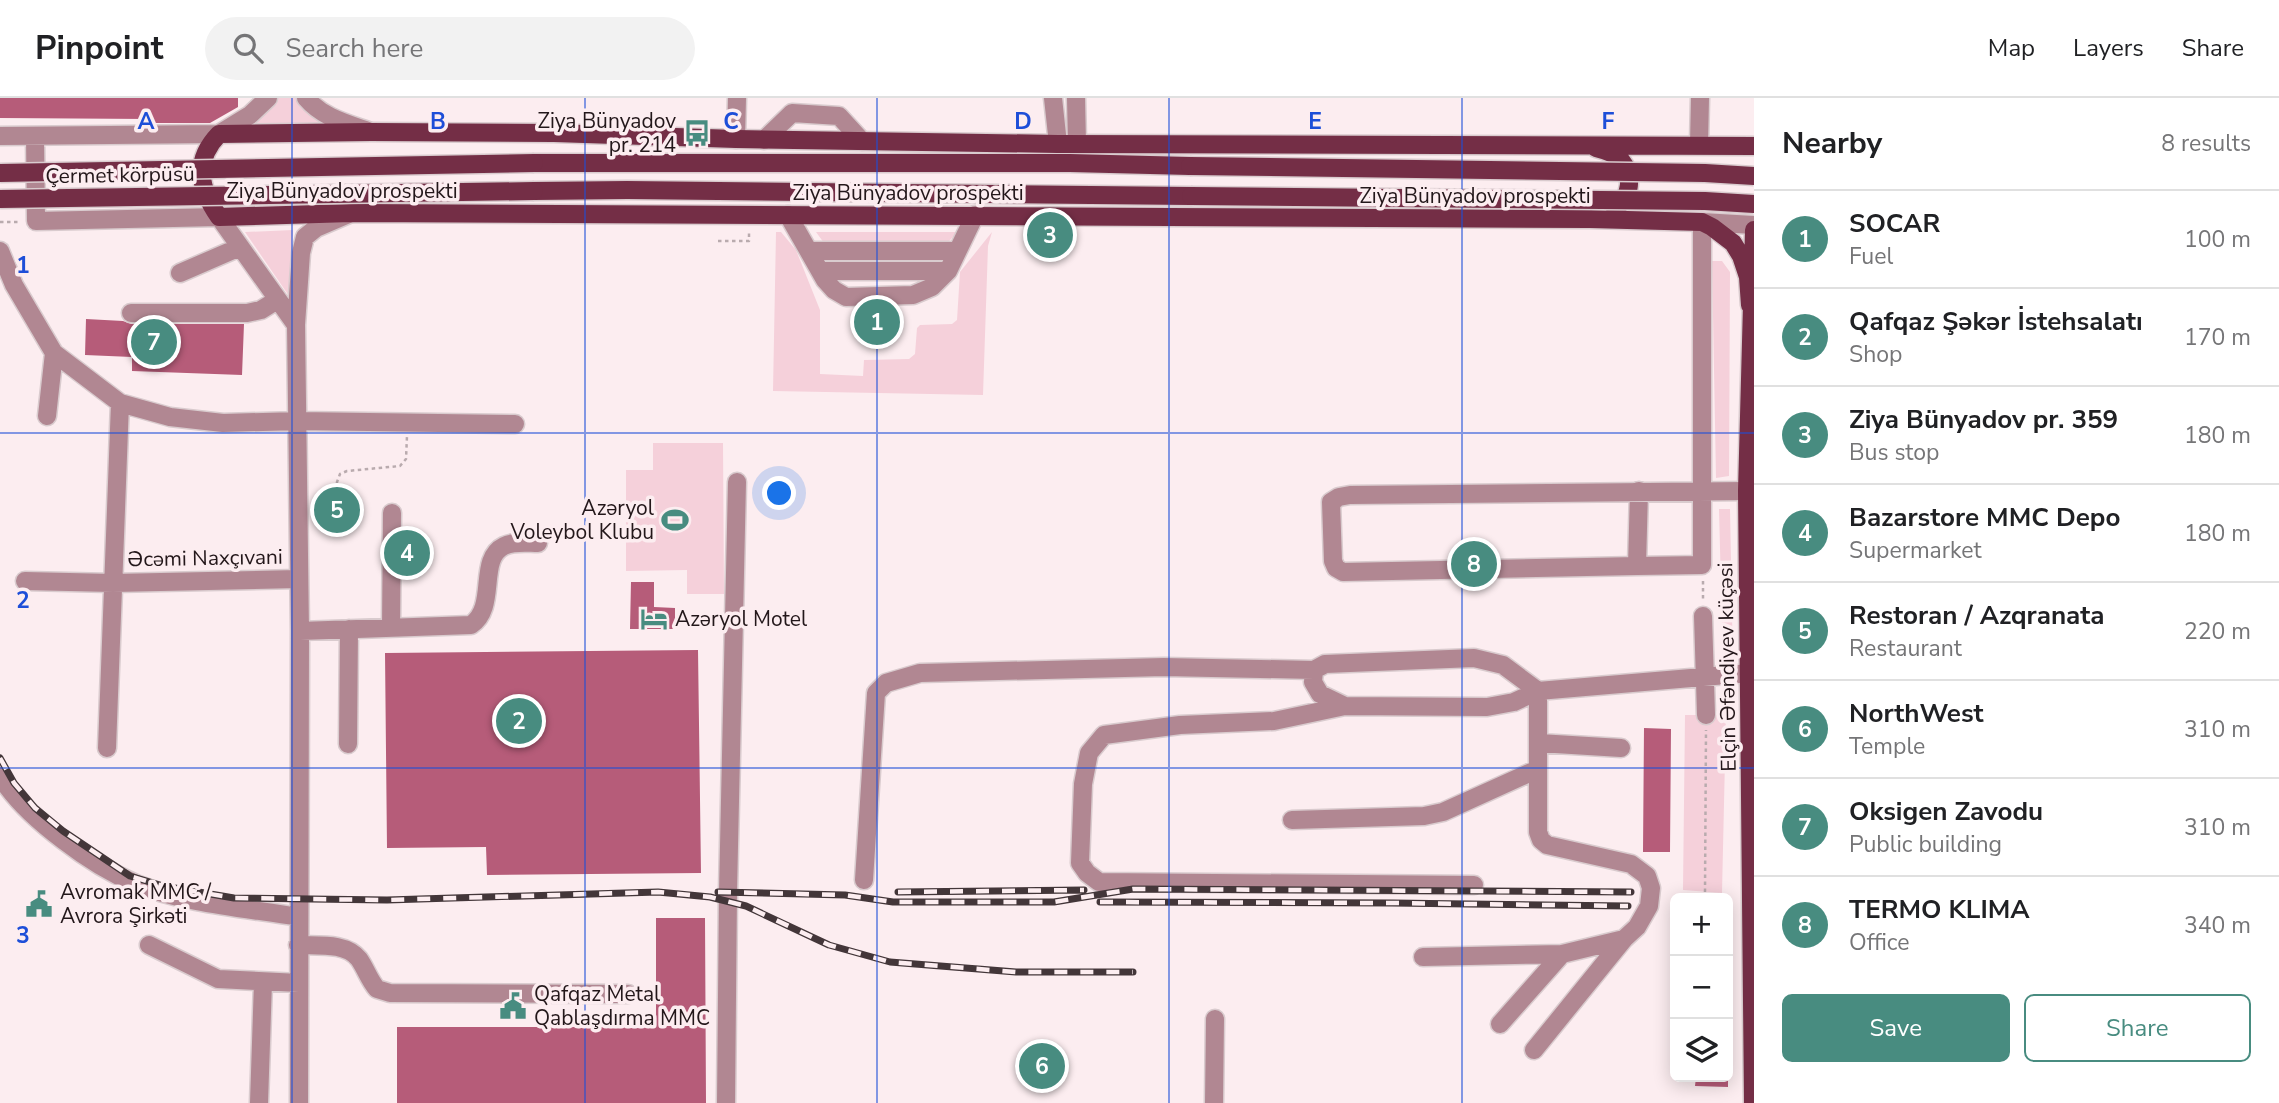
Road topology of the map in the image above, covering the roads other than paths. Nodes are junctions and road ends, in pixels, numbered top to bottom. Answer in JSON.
{"nodes":[{"id":1,"x":268,"y":98,"type":"edge"},
{"id":2,"x":306,"y":98,"type":"edge"},
{"id":3,"x":737,"y":98,"type":"edge"},
{"id":4,"x":1053,"y":98,"type":"edge"},
{"id":5,"x":1076,"y":98,"type":"edge"},
{"id":6,"x":1700,"y":98,"type":"edge"},
{"id":7,"x":371,"y":132,"type":"junction"},
{"id":8,"x":219,"y":134,"type":"junction"},
{"id":9,"x":0,"y":136,"type":"edge"},
{"id":10,"x":35,"y":136,"type":"junction"},
{"id":11,"x":736,"y":139,"type":"junction"},
{"id":12,"x":764,"y":140,"type":"junction"},
{"id":13,"x":862,"y":141,"type":"junction"},
{"id":14,"x":882,"y":142,"type":"junction"},
{"id":15,"x":1077,"y":143,"type":"junction"},
{"id":16,"x":1058,"y":144,"type":"junction"},
{"id":17,"x":1584,"y":144,"type":"junction"},
{"id":18,"x":1699,"y":145,"type":"junction"},
{"id":19,"x":1754,"y":146,"type":"edge"},
{"id":20,"x":627,"y":162,"type":"junction"},
{"id":21,"x":534,"y":163,"type":"joint"},
{"id":22,"x":1070,"y":163,"type":"junction"},
{"id":23,"x":0,"y":173,"type":"edge"},
{"id":24,"x":1754,"y":176,"type":"edge"},
{"id":25,"x":628,"y":190,"type":"junction"},
{"id":26,"x":534,"y":191,"type":"joint"},
{"id":27,"x":1066,"y":194,"type":"junction"},
{"id":28,"x":0,"y":200,"type":"edge"},
{"id":29,"x":1754,"y":204,"type":"edge"},
{"id":30,"x":351,"y":213,"type":"junction"},
{"id":31,"x":788,"y":215,"type":"junction"},
{"id":32,"x":975,"y":215,"type":"junction"},
{"id":33,"x":219,"y":217,"type":"junction"},
{"id":34,"x":1590,"y":219,"type":"junction"},
{"id":35,"x":1702,"y":222,"type":"junction"},
{"id":36,"x":1754,"y":228,"type":"edge"},
{"id":37,"x":240,"y":247,"type":"junction"},
{"id":38,"x":0,"y":251,"type":"edge"},
{"id":39,"x":809,"y":251,"type":"junction"},
{"id":40,"x":957,"y":251,"type":"junction"},
{"id":41,"x":820,"y":271,"type":"junction"},
{"id":42,"x":948,"y":271,"type":"junction"},
{"id":43,"x":180,"y":273,"type":"dead end"},
{"id":44,"x":277,"y":300,"type":"junction"},
{"id":45,"x":1750,"y":305,"type":"junction"},
{"id":46,"x":131,"y":313,"type":"dead end"},
{"id":47,"x":296,"y":326,"type":"junction"},
{"id":48,"x":54,"y":352,"type":"junction"},
{"id":49,"x":120,"y":403,"type":"junction"},
{"id":50,"x":47,"y":416,"type":"dead end"},
{"id":51,"x":298,"y":421,"type":"junction"},
{"id":52,"x":515,"y":424,"type":"dead end"},
{"id":53,"x":1754,"y":463,"type":"edge"},
{"id":54,"x":737,"y":482,"type":"dead end"},
{"id":55,"x":1639,"y":491,"type":"junction"},
{"id":56,"x":1702,"y":491,"type":"junction"},
{"id":57,"x":1747,"y":491,"type":"junction"},
{"id":58,"x":392,"y":513,"type":"dead end"},
{"id":59,"x":538,"y":543,"type":"dead end"},
{"id":60,"x":1637,"y":566,"type":"junction"},
{"id":61,"x":298,"y":579,"type":"junction"},
{"id":62,"x":25,"y":581,"type":"dead end"},
{"id":63,"x":113,"y":583,"type":"junction"},
{"id":64,"x":1703,"y":616,"type":"road end"},
{"id":65,"x":391,"y":628,"type":"junction"},
{"id":66,"x":348,"y":629,"type":"junction"},
{"id":67,"x":300,"y":631,"type":"junction"},
{"id":68,"x":1314,"y":670,"type":"junction"},
{"id":69,"x":1750,"y":673,"type":"junction"},
{"id":70,"x":1707,"y":677,"type":"junction"},
{"id":71,"x":1538,"y":691,"type":"junction"},
{"id":72,"x":1345,"y":706,"type":"junction"},
{"id":73,"x":1706,"y":715,"type":"road end"},
{"id":74,"x":1539,"y":743,"type":"junction"},
{"id":75,"x":348,"y":744,"type":"dead end"},
{"id":76,"x":107,"y":748,"type":"dead end"},
{"id":77,"x":1621,"y":748,"type":"dead end"},
{"id":78,"x":1538,"y":769,"type":"junction"},
{"id":79,"x":0,"y":776,"type":"edge"},
{"id":80,"x":1292,"y":820,"type":"dead end"},
{"id":81,"x":864,"y":880,"type":"dead end"},
{"id":82,"x":1474,"y":885,"type":"dead end"},
{"id":83,"x":299,"y":917,"type":"junction"},
{"id":84,"x":1624,"y":939,"type":"junction"},
{"id":85,"x":149,"y":945,"type":"dead end"},
{"id":86,"x":298,"y":945,"type":"junction"},
{"id":87,"x":1562,"y":954,"type":"junction"},
{"id":88,"x":1423,"y":957,"type":"dead end"},
{"id":89,"x":263,"y":982,"type":"junction"},
{"id":90,"x":299,"y":983,"type":"junction"},
{"id":91,"x":628,"y":994,"type":"dead end"},
{"id":92,"x":1215,"y":1019,"type":"dead end"},
{"id":93,"x":1500,"y":1024,"type":"dead end"},
{"id":94,"x":1534,"y":1050,"type":"dead end"},
{"id":95,"x":259,"y":1103,"type":"edge"},
{"id":96,"x":299,"y":1103,"type":"edge"},
{"id":97,"x":726,"y":1103,"type":"edge"},
{"id":98,"x":1214,"y":1103,"type":"edge"},
{"id":99,"x":1753,"y":1103,"type":"edge"}],
"edges":[{"from":1,"to":8,"type":"street"},
{"from":2,"to":7,"type":"street"},
{"from":3,"to":11,"type":"street"},
{"from":4,"to":16,"type":"street"},
{"from":5,"to":15,"type":"street"},
{"from":6,"to":18,"type":"street"},
{"from":7,"to":8,"type":"main road"},
{"from":7,"to":11,"type":"main road"},
{"from":8,"to":10,"type":"street"},
{"from":8,"to":33,"type":"main road","name":"Ziya Bünyadov prospekti"},
{"from":9,"to":10,"type":"street"},
{"from":10,"to":33,"type":"street"},
{"from":11,"to":12,"type":"main road"},
{"from":11,"to":20,"type":"main road"},
{"from":12,"to":13,"type":"main road"},
{"from":12,"to":13,"type":"street"},
{"from":13,"to":14,"type":"main road"},
{"from":14,"to":16,"type":"main road"},
{"from":14,"to":22,"type":"main road"},
{"from":15,"to":16,"type":"main road"},
{"from":15,"to":17,"type":"main road"},
{"from":17,"to":18,"type":"main road"},
{"from":17,"to":34,"type":"main road"},
{"from":18,"to":19,"type":"main road"},
{"from":20,"to":21,"type":"main road","name":"Ziya Bünyadov prospekti"},
{"from":20,"to":22,"type":"main road","name":"Ziya Bünyadov prospekti"},
{"from":21,"to":23,"type":"main road","name":"Çermet körpüsü","bridge":true},
{"from":22,"to":24,"type":"main road","name":"Ziya Bünyadov prospekti","bridge":true},
{"from":25,"to":26,"type":"main road","name":"Ziya Bünyadov prospekti"},
{"from":25,"to":27,"type":"main road","name":"Ziya Bünyadov prospekti"},
{"from":25,"to":31,"type":"main road"},
{"from":26,"to":28,"type":"main road","name":"Çermet körpüsü","bridge":true},
{"from":27,"to":29,"type":"main road","name":"Ziya Bünyadov prospekti","bridge":true},
{"from":27,"to":32,"type":"main road"},
{"from":30,"to":31,"type":"main road","name":"Ziya Bünyadov prospekti"},
{"from":30,"to":33,"type":"main road","name":"Ziya Bünyadov prospekti"},
{"from":30,"to":47,"type":"street"},
{"from":31,"to":32,"type":"main road","name":"Ziya Bünyadov prospekti"},
{"from":31,"to":39,"type":"street"},
{"from":32,"to":34,"type":"main road","name":"Ziya Bünyadov prospekti"},
{"from":32,"to":40,"type":"street"},
{"from":33,"to":37,"type":"street"},
{"from":34,"to":35,"type":"main road","name":"Ziya Bünyadov prospekti"},
{"from":35,"to":36,"type":"street","name":"Ziya Bünyadov prospekti"},
{"from":35,"to":45,"type":"main road"},
{"from":35,"to":56,"type":"street"},
{"from":36,"to":45,"type":"main road","name":"Elçin Əfəndiyev küçəsi"},
{"from":37,"to":43,"type":"street"},
{"from":37,"to":44,"type":"street"},
{"from":38,"to":48,"type":"street"},
{"from":39,"to":40,"type":"street"},
{"from":39,"to":41,"type":"street"},
{"from":40,"to":42,"type":"street"},
{"from":41,"to":42,"type":"street"},
{"from":41,"to":42,"type":"street"},
{"from":44,"to":46,"type":"street"},
{"from":44,"to":47,"type":"street"},
{"from":45,"to":57,"type":"main road","name":"Elçin Əfəndiyev küçəsi"},
{"from":47,"to":51,"type":"street"},
{"from":48,"to":49,"type":"street"},
{"from":48,"to":50,"type":"street"},
{"from":49,"to":51,"type":"street"},
{"from":49,"to":63,"type":"street","name":"Əcəmi Naxçıvani"},
{"from":51,"to":52,"type":"street"},
{"from":51,"to":61,"type":"street"},
{"from":53,"to":57,"type":"main road"},
{"from":54,"to":97,"type":"street"},
{"from":55,"to":56,"type":"street"},
{"from":55,"to":60,"type":"street"},
{"from":55,"to":60,"type":"street"},
{"from":56,"to":57,"type":"street"},
{"from":56,"to":60,"type":"street"},
{"from":57,"to":69,"type":"main road","name":"Elçin Əfəndiyev küçəsi"},
{"from":58,"to":65,"type":"street"},
{"from":59,"to":65,"type":"street"},
{"from":61,"to":63,"type":"street","name":"Əcəmi Naxçıvani"},
{"from":61,"to":67,"type":"street"},
{"from":62,"to":63,"type":"street","name":"Əcəmi Naxçıvani"},
{"from":63,"to":76,"type":"street","name":"Əcəmi Naxçıvani"},
{"from":64,"to":70,"type":"street"},
{"from":65,"to":66,"type":"street"},
{"from":66,"to":67,"type":"street"},
{"from":66,"to":75,"type":"street"},
{"from":67,"to":83,"type":"street"},
{"from":68,"to":71,"type":"street"},
{"from":68,"to":72,"type":"street"},
{"from":68,"to":81,"type":"street"},
{"from":69,"to":70,"type":"street"},
{"from":69,"to":99,"type":"main road","name":"Elçin Əfəndiyev küçəsi"},
{"from":70,"to":71,"type":"street"},
{"from":70,"to":73,"type":"street"},
{"from":71,"to":72,"type":"street"},
{"from":71,"to":74,"type":"street"},
{"from":72,"to":82,"type":"street"},
{"from":74,"to":77,"type":"street"},
{"from":74,"to":78,"type":"street"},
{"from":78,"to":80,"type":"street"},
{"from":78,"to":84,"type":"street"},
{"from":79,"to":83,"type":"street"},
{"from":83,"to":86,"type":"street"},
{"from":84,"to":87,"type":"street"},
{"from":84,"to":94,"type":"street"},
{"from":85,"to":89,"type":"street"},
{"from":86,"to":90,"type":"street"},
{"from":86,"to":91,"type":"street"},
{"from":87,"to":88,"type":"street"},
{"from":87,"to":93,"type":"street"},
{"from":89,"to":90,"type":"street"},
{"from":89,"to":95,"type":"street"},
{"from":90,"to":96,"type":"street"},
{"from":92,"to":98,"type":"street"}]}
